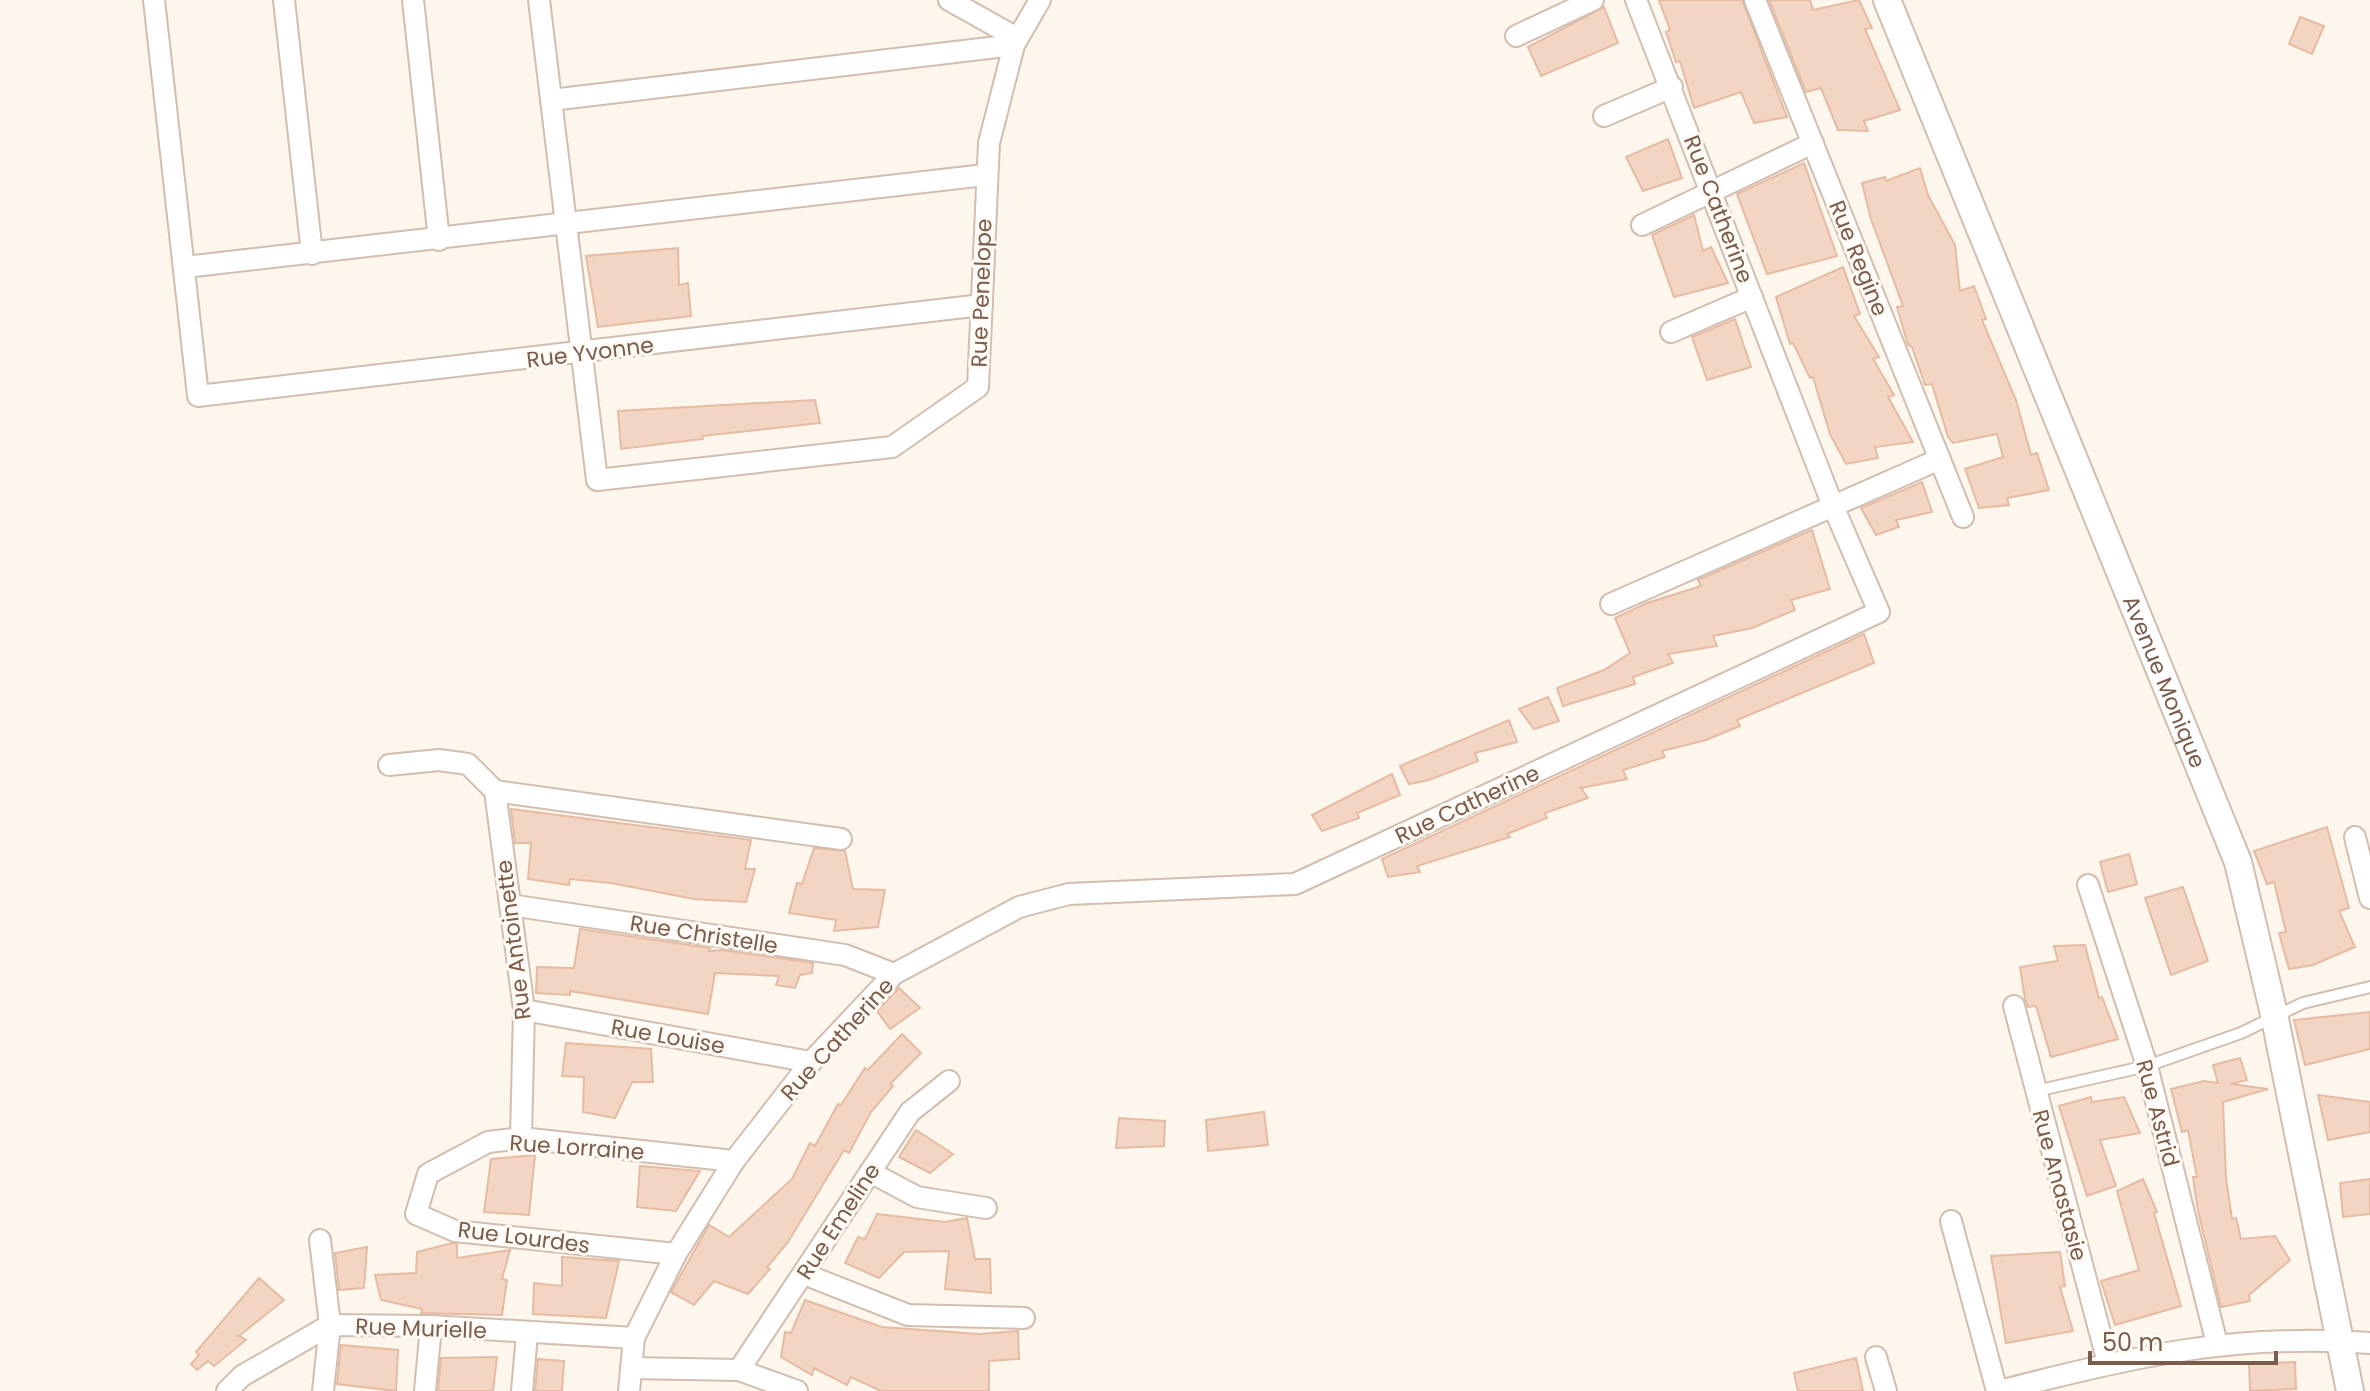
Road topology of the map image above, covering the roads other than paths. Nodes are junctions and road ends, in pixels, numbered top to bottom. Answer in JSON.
{"nodes":[{"id":1,"x":154,"y":0,"type":"edge"},
{"id":2,"x":284,"y":0,"type":"edge"},
{"id":3,"x":413,"y":0,"type":"edge"},
{"id":4,"x":539,"y":0,"type":"edge"},
{"id":5,"x":949,"y":0,"type":"edge"},
{"id":6,"x":1040,"y":0,"type":"edge"},
{"id":7,"x":1593,"y":0,"type":"edge"},
{"id":8,"x":1636,"y":0,"type":"edge"},
{"id":9,"x":1755,"y":0,"type":"edge"},
{"id":10,"x":1887,"y":0,"type":"edge"},
{"id":11,"x":1516,"y":36,"type":"dead end"},
{"id":12,"x":1015,"y":41,"type":"junction"},
{"id":13,"x":1672,"y":87,"type":"junction"},
{"id":14,"x":551,"y":100,"type":"junction"},
{"id":15,"x":1604,"y":116,"type":"dead end"},
{"id":16,"x":1813,"y":143,"type":"junction"},
{"id":17,"x":985,"y":175,"type":"junction"},
{"id":18,"x":1712,"y":192,"type":"junction"},
{"id":19,"x":565,"y":225,"type":"junction"},
{"id":20,"x":1642,"y":225,"type":"dead end"},
{"id":21,"x":439,"y":240,"type":"junction"},
{"id":22,"x":312,"y":254,"type":"junction"},
{"id":23,"x":185,"y":267,"type":"junction"},
{"id":24,"x":1752,"y":297,"type":"junction"},
{"id":25,"x":982,"y":305,"type":"junction"},
{"id":26,"x":1671,"y":332,"type":"dead end"},
{"id":27,"x":582,"y":354,"type":"junction"},
{"id":28,"x":1940,"y":459,"type":"junction"},
{"id":29,"x":1833,"y":506,"type":"junction"},
{"id":30,"x":1963,"y":517,"type":"dead end"},
{"id":31,"x":1611,"y":604,"type":"dead end"},
{"id":32,"x":389,"y":765,"type":"dead end"},
{"id":33,"x":495,"y":791,"type":"junction"},
{"id":34,"x":2355,"y":837,"type":"dead end"},
{"id":35,"x":841,"y":839,"type":"dead end"},
{"id":36,"x":2088,"y":885,"type":"dead end"},
{"id":37,"x":2370,"y":898,"type":"edge"},
{"id":38,"x":510,"y":905,"type":"junction"},
{"id":39,"x":894,"y":974,"type":"junction"},
{"id":40,"x":2370,"y":987,"type":"edge"},
{"id":41,"x":2014,"y":1006,"type":"dead end"},
{"id":42,"x":524,"y":1010,"type":"junction"},
{"id":43,"x":2274,"y":1014,"type":"junction"},
{"id":44,"x":811,"y":1062,"type":"junction"},
{"id":45,"x":2147,"y":1066,"type":"junction"},
{"id":46,"x":949,"y":1081,"type":"dead end"},
{"id":47,"x":2036,"y":1091,"type":"junction"},
{"id":48,"x":521,"y":1138,"type":"junction"},
{"id":49,"x":734,"y":1161,"type":"junction"},
{"id":50,"x":870,"y":1172,"type":"junction"},
{"id":51,"x":428,"y":1174,"type":"joint"},
{"id":52,"x":986,"y":1208,"type":"dead end"},
{"id":53,"x":1951,"y":1221,"type":"dead end"},
{"id":54,"x":320,"y":1240,"type":"dead end"},
{"id":55,"x":676,"y":1254,"type":"junction"},
{"id":56,"x":804,"y":1274,"type":"junction"},
{"id":57,"x":1024,"y":1318,"type":"dead end"},
{"id":58,"x":330,"y":1325,"type":"junction"},
{"id":59,"x":431,"y":1326,"type":"junction"},
{"id":60,"x":527,"y":1334,"type":"junction"},
{"id":61,"x":634,"y":1338,"type":"junction"},
{"id":62,"x":2341,"y":1341,"type":"junction"},
{"id":63,"x":2370,"y":1343,"type":"edge"},
{"id":64,"x":2217,"y":1344,"type":"junction"},
{"id":65,"x":1876,"y":1357,"type":"dead end"},
{"id":66,"x":2108,"y":1363,"type":"junction"},
{"id":67,"x":631,"y":1368,"type":"junction"},
{"id":68,"x":739,"y":1370,"type":"junction"},
{"id":69,"x":227,"y":1391,"type":"edge"},
{"id":70,"x":323,"y":1391,"type":"edge"},
{"id":71,"x":425,"y":1391,"type":"edge"},
{"id":72,"x":522,"y":1391,"type":"edge"},
{"id":73,"x":629,"y":1391,"type":"edge"},
{"id":74,"x":797,"y":1391,"type":"edge"},
{"id":75,"x":1886,"y":1391,"type":"edge"},
{"id":76,"x":1999,"y":1391,"type":"edge"},
{"id":77,"x":2350,"y":1391,"type":"edge"}],
"edges":[{"from":1,"to":23,"type":"street"},
{"from":2,"to":22,"type":"street"},
{"from":3,"to":21,"type":"street"},
{"from":4,"to":14,"type":"street"},
{"from":5,"to":12,"type":"street"},
{"from":6,"to":12,"type":"street","name":"Rue Penelope"},
{"from":7,"to":11,"type":"street"},
{"from":8,"to":13,"type":"street","name":"Rue Catherine"},
{"from":9,"to":16,"type":"street","name":"Rue Regine"},
{"from":10,"to":43,"type":"street","name":"Avenue Monique"},
{"from":12,"to":14,"type":"street"},
{"from":12,"to":17,"type":"street","name":"Rue Penelope"},
{"from":13,"to":15,"type":"street"},
{"from":13,"to":18,"type":"street","name":"Rue Catherine"},
{"from":14,"to":19,"type":"street"},
{"from":16,"to":18,"type":"street"},
{"from":16,"to":28,"type":"street","name":"Rue Regine"},
{"from":17,"to":19,"type":"street"},
{"from":17,"to":25,"type":"street","name":"Rue Penelope"},
{"from":18,"to":20,"type":"street"},
{"from":18,"to":24,"type":"street","name":"Rue Catherine"},
{"from":19,"to":21,"type":"street"},
{"from":19,"to":27,"type":"street"},
{"from":21,"to":22,"type":"street"},
{"from":22,"to":23,"type":"street"},
{"from":23,"to":27,"type":"street","name":"Rue Yvonne"},
{"from":24,"to":26,"type":"street"},
{"from":24,"to":29,"type":"street","name":"Rue Catherine"},
{"from":25,"to":27,"type":"street","name":"Rue Yvonne"},
{"from":25,"to":27,"type":"street","name":"Rue Penelope"},
{"from":28,"to":29,"type":"street"},
{"from":28,"to":30,"type":"street","name":"Rue Regine"},
{"from":29,"to":31,"type":"street"},
{"from":29,"to":39,"type":"street","name":"Rue Catherine"},
{"from":32,"to":33,"type":"street"},
{"from":33,"to":35,"type":"street"},
{"from":33,"to":38,"type":"street","name":"Rue Antoinette"},
{"from":34,"to":37,"type":"street"},
{"from":36,"to":45,"type":"street","name":"Rue Astrid"},
{"from":38,"to":39,"type":"street","name":"Rue Christelle"},
{"from":38,"to":42,"type":"street","name":"Rue Antoinette"},
{"from":39,"to":44,"type":"street","name":"Rue Catherine"},
{"from":40,"to":43,"type":"lane"},
{"from":41,"to":47,"type":"street","name":"Rue Anastasie"},
{"from":42,"to":44,"type":"street","name":"Rue Louise"},
{"from":42,"to":48,"type":"street","name":"Rue Antoinette"},
{"from":43,"to":45,"type":"lane"},
{"from":43,"to":62,"type":"street","name":"Avenue Monique"},
{"from":44,"to":49,"type":"street","name":"Rue Catherine"},
{"from":45,"to":47,"type":"lane"},
{"from":45,"to":64,"type":"street","name":"Rue Astrid"},
{"from":46,"to":50,"type":"street","name":"Rue Emeline"},
{"from":47,"to":66,"type":"street","name":"Rue Anastasie"},
{"from":48,"to":49,"type":"street","name":"Rue Lorraine"},
{"from":48,"to":51,"type":"street","name":"Rue Lorraine"},
{"from":49,"to":55,"type":"street","name":"Rue Catherine"},
{"from":50,"to":52,"type":"street"},
{"from":50,"to":56,"type":"street","name":"Rue Emeline"},
{"from":51,"to":55,"type":"street","name":"Rue Lourdes"},
{"from":53,"to":76,"type":"street"},
{"from":54,"to":58,"type":"street"},
{"from":55,"to":61,"type":"street","name":"Rue Catherine"},
{"from":56,"to":57,"type":"street"},
{"from":56,"to":68,"type":"street","name":"Rue Emeline"},
{"from":58,"to":59,"type":"street","name":"Rue Murielle"},
{"from":58,"to":69,"type":"street","name":"Rue Murielle"},
{"from":58,"to":70,"type":"street"},
{"from":59,"to":60,"type":"street","name":"Rue Murielle"},
{"from":59,"to":71,"type":"street"},
{"from":60,"to":61,"type":"street","name":"Rue Murielle"},
{"from":60,"to":72,"type":"street"},
{"from":61,"to":67,"type":"street","name":"Rue Catherine"},
{"from":62,"to":63,"type":"street"},
{"from":62,"to":64,"type":"street"},
{"from":62,"to":77,"type":"street","name":"Avenue Monique"},
{"from":64,"to":66,"type":"street"},
{"from":65,"to":75,"type":"street"},
{"from":66,"to":76,"type":"street"},
{"from":67,"to":68,"type":"street"},
{"from":67,"to":73,"type":"street","name":"Rue Catherine"},
{"from":68,"to":74,"type":"street"}]}
